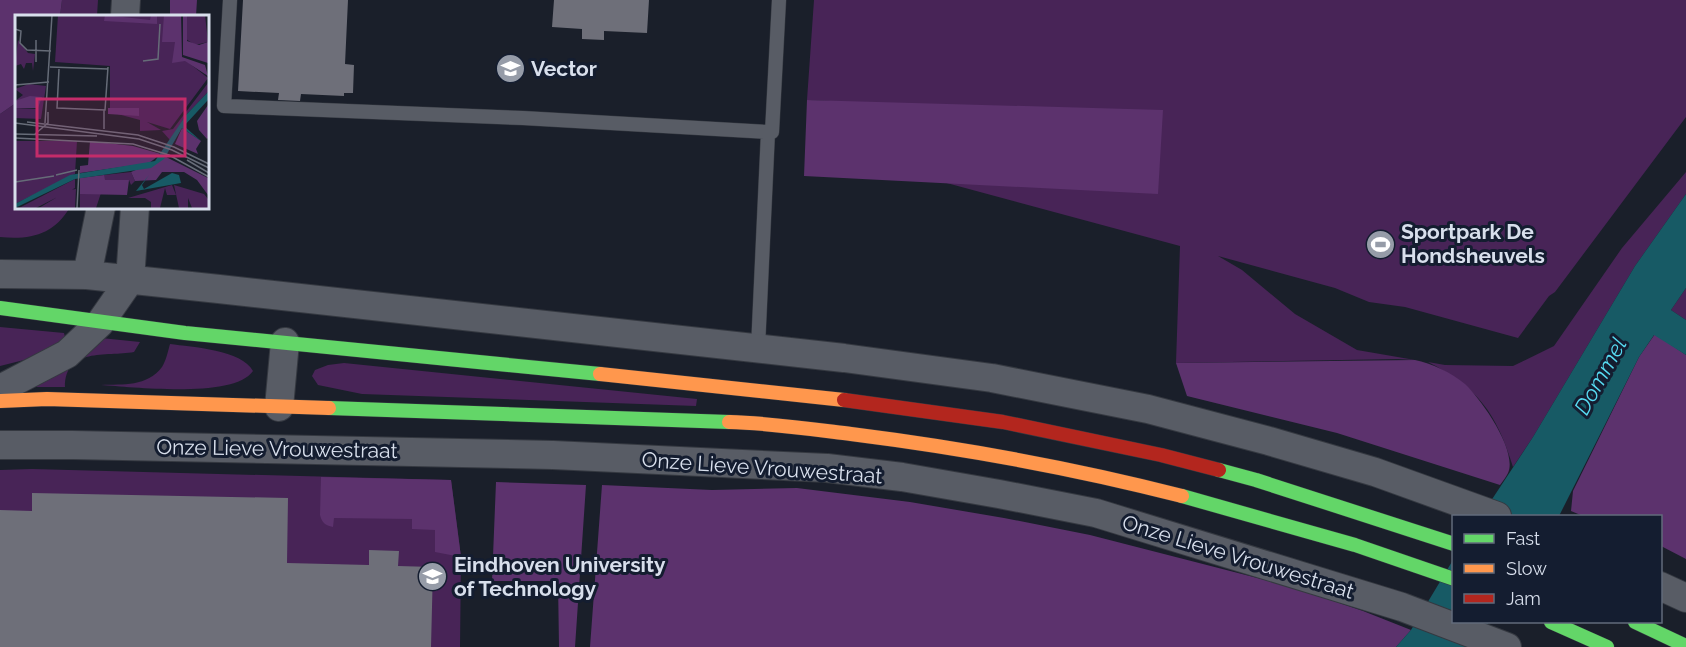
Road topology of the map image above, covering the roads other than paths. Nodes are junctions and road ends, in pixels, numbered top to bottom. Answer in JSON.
{"nodes":[{"id":1,"x":126,"y":0,"type":"edge"},
{"id":2,"x":230,"y":0,"type":"edge"},
{"id":3,"x":779,"y":0,"type":"edge"},
{"id":4,"x":125,"y":15,"type":"edge"},
{"id":5,"x":768,"y":132,"type":"junction"},
{"id":6,"x":101,"y":208,"type":"edge"},
{"id":7,"x":135,"y":208,"type":"edge"},
{"id":8,"x":0,"y":274,"type":"edge"},
{"id":9,"x":87,"y":275,"type":"junction"},
{"id":10,"x":130,"y":280,"type":"junction"},
{"id":11,"x":0,"y":308,"type":"edge"},
{"id":12,"x":100,"y":323,"type":"junction"},
{"id":13,"x":285,"y":342,"type":"junction"},
{"id":14,"x":758,"y":348,"type":"junction"},
{"id":15,"x":0,"y":389,"type":"edge"},
{"id":16,"x":0,"y":401,"type":"edge"},
{"id":17,"x":279,"y":407,"type":"junction"},
{"id":18,"x":0,"y":445,"type":"edge"},
{"id":19,"x":1494,"y":515,"type":"edge"},
{"id":20,"x":1450,"y":542,"type":"edge"},
{"id":21,"x":1452,"y":578,"type":"edge"},
{"id":22,"x":1662,"y":587,"type":"edge"},
{"id":23,"x":1686,"y":598,"type":"edge"},
{"id":24,"x":1555,"y":623,"type":"edge"},
{"id":25,"x":1639,"y":623,"type":"edge"},
{"id":26,"x":1504,"y":646,"type":"edge"},
{"id":27,"x":1606,"y":646,"type":"edge"},
{"id":28,"x":1686,"y":646,"type":"edge"}],
"edges":[{"from":1,"to":4,"type":"street"},
{"from":2,"to":5,"type":"lane"},
{"from":3,"to":5,"type":"lane"},
{"from":5,"to":14,"type":"lane"},
{"from":6,"to":9,"type":"street"},
{"from":7,"to":10,"type":"street"},
{"from":8,"to":9,"type":"street"},
{"from":9,"to":10,"type":"street"},
{"from":10,"to":12,"type":"street"},
{"from":10,"to":14,"type":"street"},
{"from":11,"to":12,"type":"main road"},
{"from":12,"to":13,"type":"main road"},
{"from":12,"to":15,"type":"street"},
{"from":13,"to":17,"type":"street","name":"Onze Lieve Vrouwestraat"},
{"from":13,"to":20,"type":"main road"},
{"from":14,"to":19,"type":"street"},
{"from":16,"to":17,"type":"main road","name":"Onze Lieve Vrouwestraat"},
{"from":17,"to":21,"type":"main road","name":"Onze Lieve Vrouwestraat"},
{"from":18,"to":26,"type":"street","name":"Onze Lieve Vrouwestraat"},
{"from":22,"to":23,"type":"street"},
{"from":24,"to":27,"type":"main road"},
{"from":25,"to":28,"type":"main road"}]}
